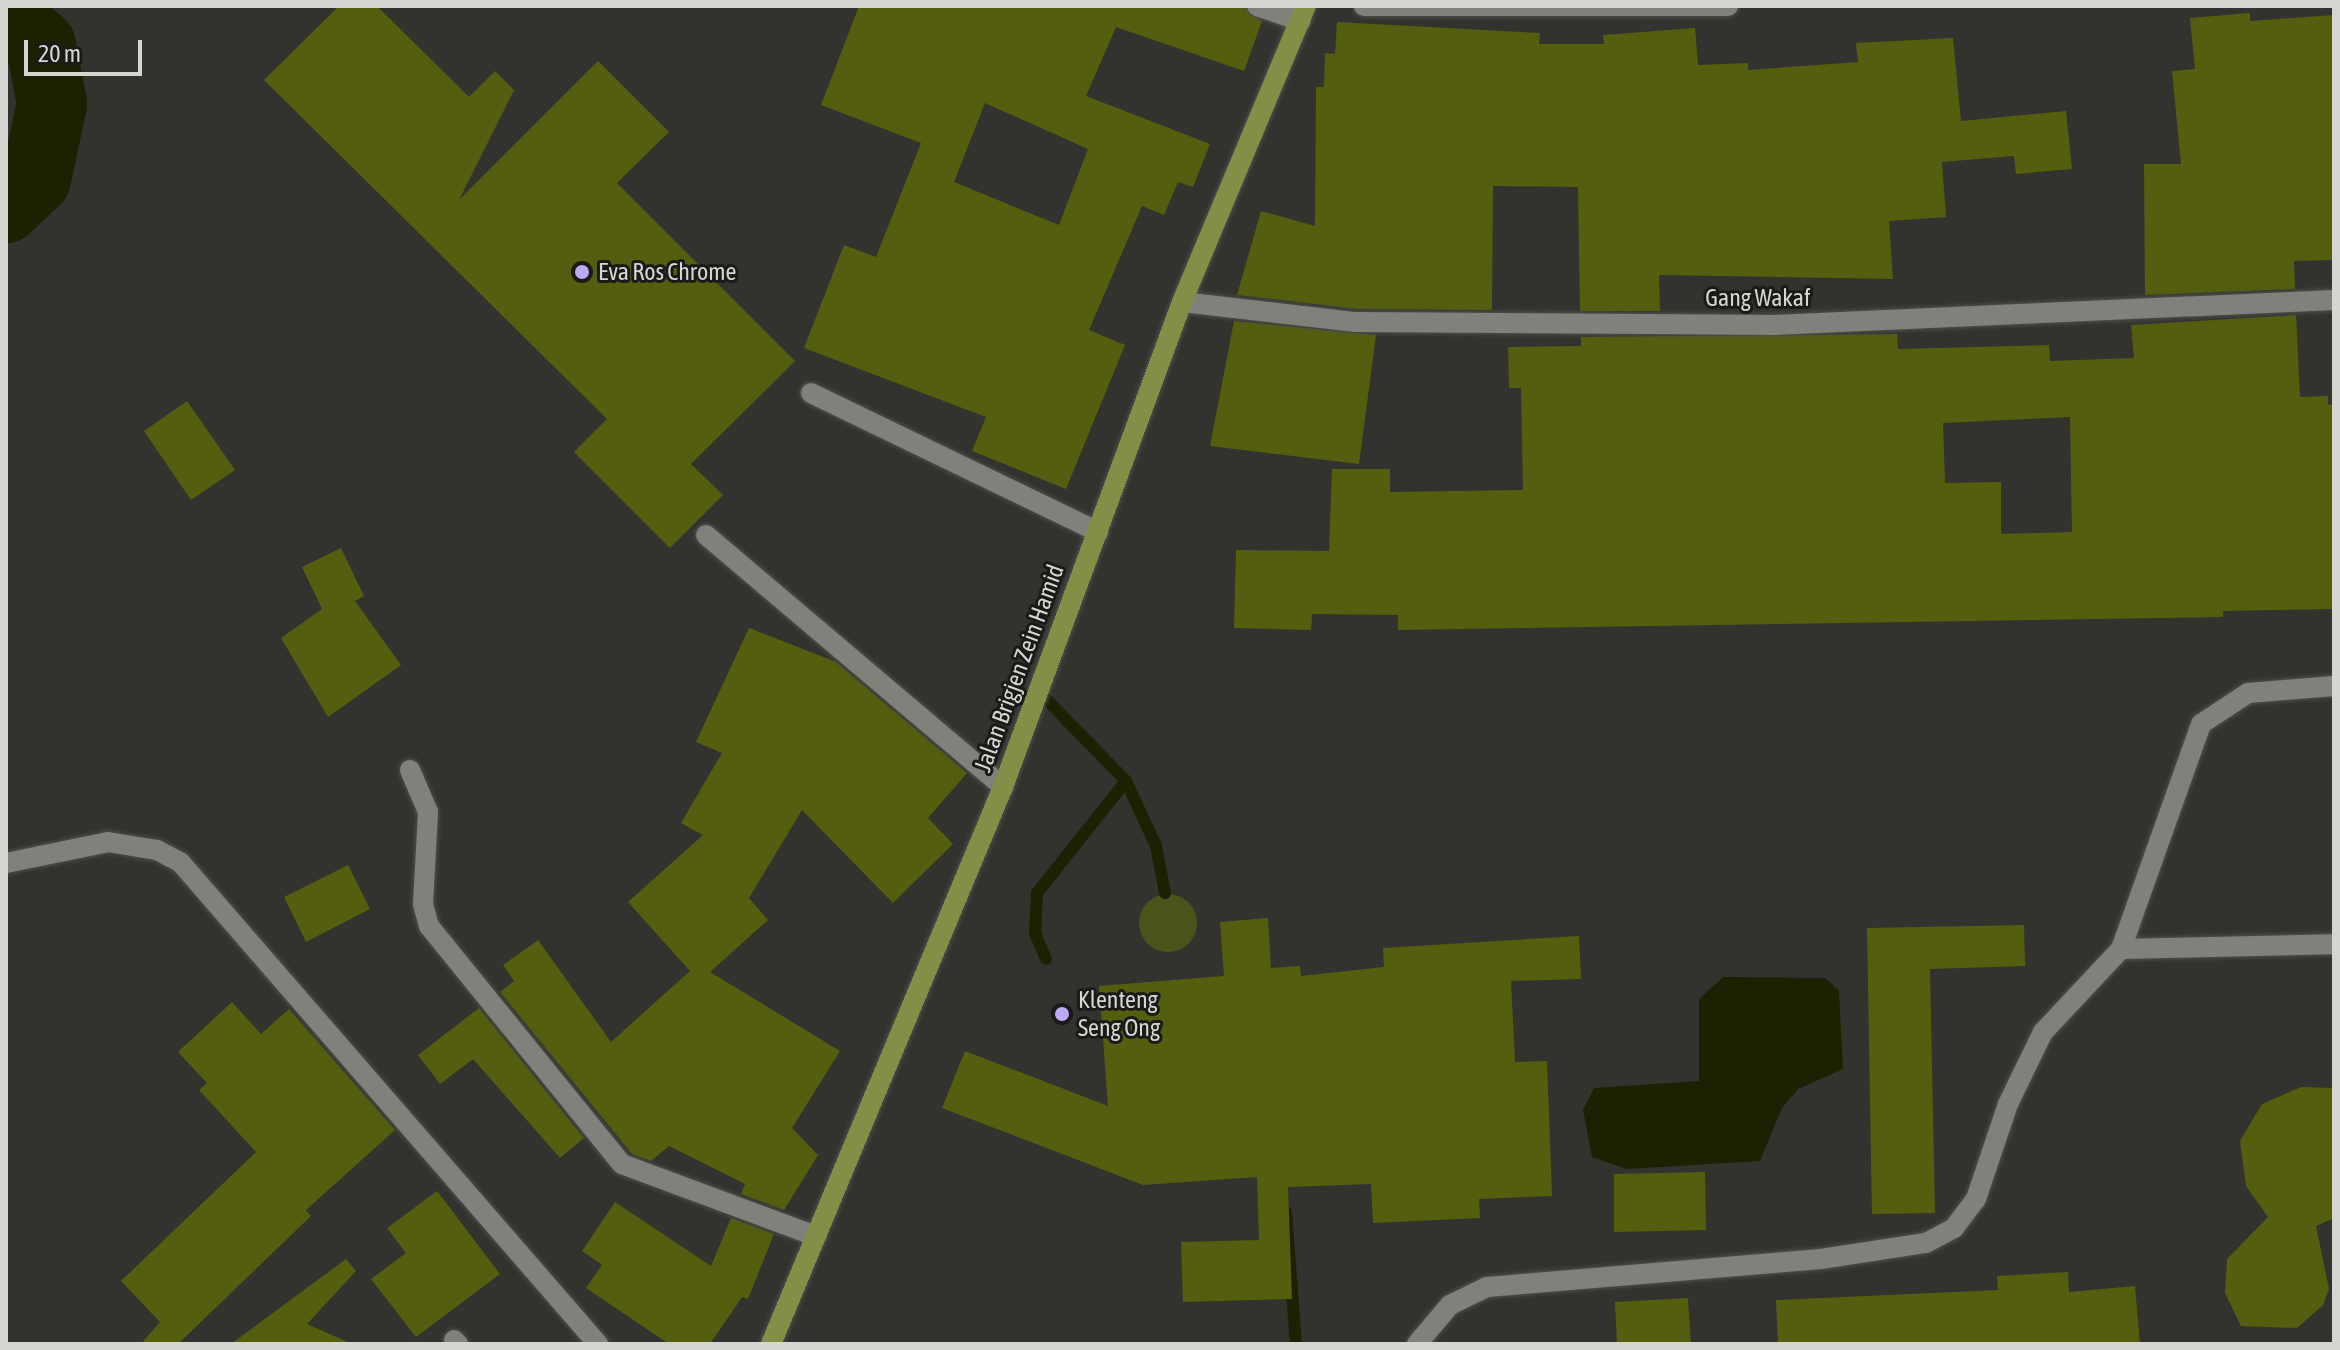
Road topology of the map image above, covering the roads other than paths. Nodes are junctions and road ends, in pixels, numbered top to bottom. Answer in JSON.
{"nodes":[{"id":1,"x":1257,"y":6,"type":"edge"},
{"id":2,"x":1364,"y":6,"type":"edge"},
{"id":3,"x":1728,"y":6,"type":"edge"},
{"id":4,"x":1303,"y":13,"type":"edge"},
{"id":5,"x":2334,"y":300,"type":"edge"},
{"id":6,"x":1182,"y":302,"type":"junction"},
{"id":7,"x":811,"y":393,"type":"dead end"},
{"id":8,"x":1098,"y":532,"type":"junction"},
{"id":9,"x":706,"y":535,"type":"dead end"},
{"id":10,"x":2334,"y":686,"type":"edge"},
{"id":11,"x":410,"y":770,"type":"dead end"},
{"id":12,"x":1003,"y":787,"type":"junction"},
{"id":13,"x":6,"y":863,"type":"edge"},
{"id":14,"x":2334,"y":944,"type":"edge"},
{"id":15,"x":2121,"y":949,"type":"junction"},
{"id":16,"x":816,"y":1236,"type":"junction"},
{"id":17,"x":598,"y":1344,"type":"edge"},
{"id":18,"x":771,"y":1344,"type":"edge"},
{"id":19,"x":1417,"y":1344,"type":"edge"}],
"edges":[{"from":1,"to":4,"type":"street"},
{"from":2,"to":3,"type":"street"},
{"from":4,"to":6,"type":"main road","name":"Jalan Brigjen Zein Hamid"},
{"from":5,"to":6,"type":"street","name":"Gang Wakaf"},
{"from":6,"to":8,"type":"main road","name":"Jalan Brigjen Zein Hamid"},
{"from":7,"to":8,"type":"street"},
{"from":8,"to":12,"type":"main road","name":"Jalan Brigjen Zein Hamid"},
{"from":9,"to":12,"type":"street"},
{"from":10,"to":15,"type":"street"},
{"from":11,"to":16,"type":"street"},
{"from":12,"to":16,"type":"main road","name":"Jalan Brigjen Zein Hamid"},
{"from":13,"to":17,"type":"street"},
{"from":14,"to":15,"type":"street"},
{"from":15,"to":19,"type":"street"},
{"from":16,"to":18,"type":"main road","name":"Jalan Brigjen Zein Hamid"}]}
